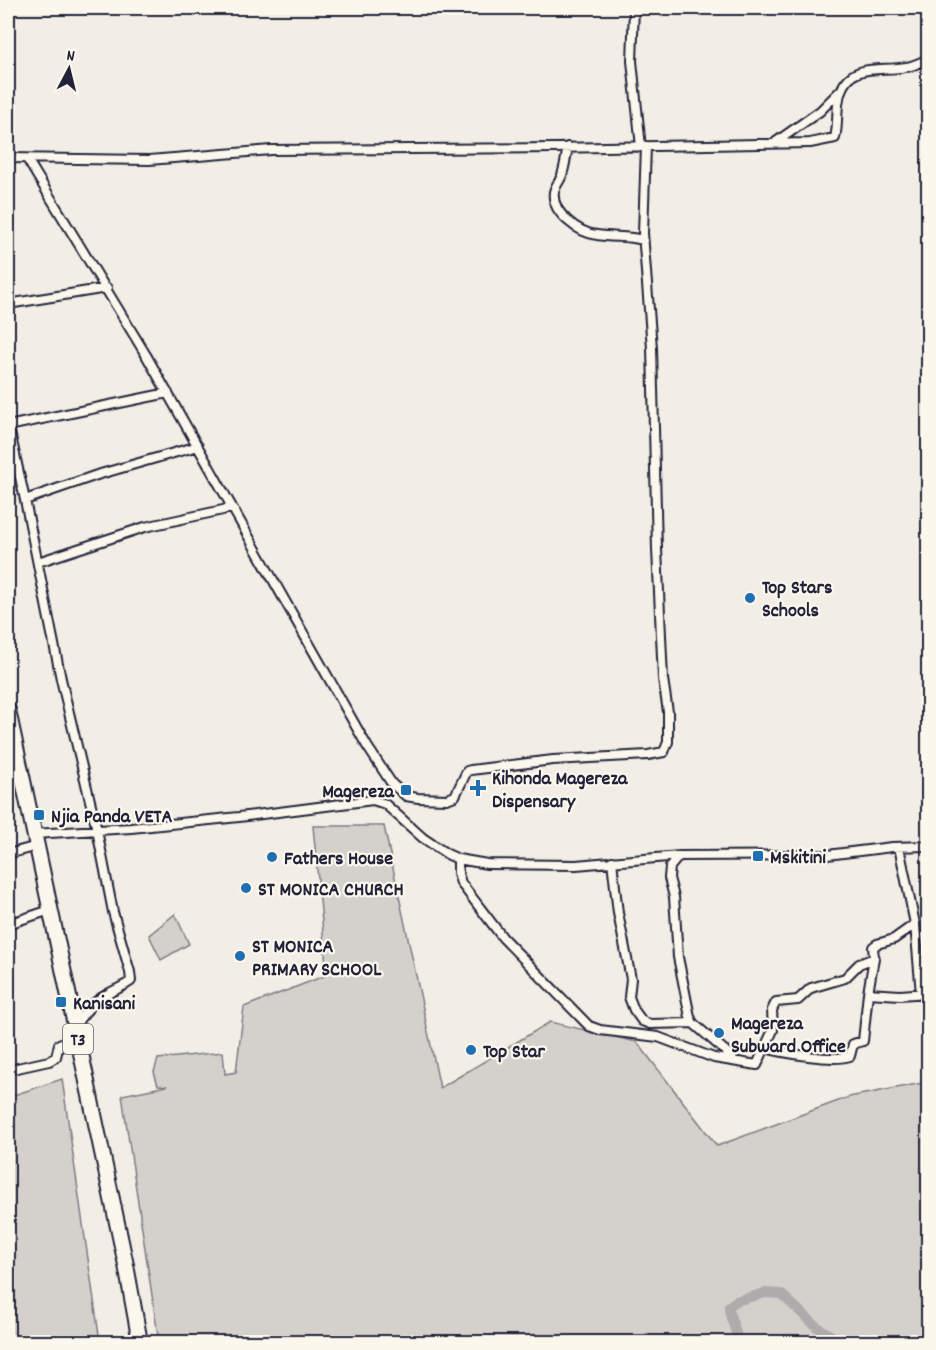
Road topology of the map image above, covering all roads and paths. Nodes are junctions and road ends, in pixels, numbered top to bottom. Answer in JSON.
{"nodes":[{"id":1,"x":634,"y":8,"type":"edge"},
{"id":2,"x":928,"y":59,"type":"edge"},
{"id":3,"x":841,"y":90,"type":"junction"},
{"id":4,"x":775,"y":143,"type":"junction"},
{"id":5,"x":644,"y":146,"type":"junction"},
{"id":6,"x":568,"y":147,"type":"junction"},
{"id":7,"x":8,"y":158,"type":"edge"},
{"id":8,"x":27,"y":159,"type":"junction"},
{"id":9,"x":643,"y":240,"type":"junction"},
{"id":10,"x":107,"y":288,"type":"junction"},
{"id":11,"x":8,"y":304,"type":"edge"},
{"id":12,"x":168,"y":393,"type":"junction"},
{"id":13,"x":8,"y":425,"type":"edge"},
{"id":14,"x":198,"y":446,"type":"junction"},
{"id":15,"x":25,"y":500,"type":"junction"},
{"id":16,"x":232,"y":508,"type":"junction"},
{"id":17,"x":38,"y":562,"type":"junction"},
{"id":18,"x":8,"y":710,"type":"edge"},
{"id":19,"x":10,"y":737,"type":"edge"},
{"id":20,"x":97,"y":830,"type":"junction"},
{"id":21,"x":35,"y":840,"type":"junction"},
{"id":22,"x":928,"y":846,"type":"edge"},
{"id":23,"x":899,"y":847,"type":"junction"},
{"id":24,"x":8,"y":854,"type":"edge"},
{"id":25,"x":680,"y":855,"type":"junction"},
{"id":26,"x":458,"y":859,"type":"junction"},
{"id":27,"x":612,"y":861,"type":"junction"},
{"id":28,"x":50,"y":910,"type":"junction"},
{"id":29,"x":8,"y":924,"type":"edge"},
{"id":30,"x":915,"y":924,"type":"junction"},
{"id":31,"x":874,"y":958,"type":"junction"},
{"id":32,"x":868,"y":993,"type":"junction"},
{"id":33,"x":925,"y":994,"type":"edge"},
{"id":34,"x":693,"y":1023,"type":"junction"},
{"id":35,"x":76,"y":1031,"type":"junction"},
{"id":36,"x":765,"y":1048,"type":"junction"},
{"id":37,"x":734,"y":1061,"type":"junction"},
{"id":38,"x":8,"y":1070,"type":"edge"},
{"id":39,"x":140,"y":1342,"type":"edge"}],
"edges":[{"from":1,"to":5,"type":"street"},
{"from":2,"to":3,"type":"street"},
{"from":3,"to":4,"type":"street"},
{"from":3,"to":4,"type":"street"},
{"from":4,"to":5,"type":"street"},
{"from":5,"to":6,"type":"street"},
{"from":5,"to":9,"type":"street"},
{"from":6,"to":8,"type":"street"},
{"from":6,"to":9,"type":"street"},
{"from":7,"to":8,"type":"street"},
{"from":8,"to":10,"type":"street"},
{"from":9,"to":16,"type":"street"},
{"from":10,"to":11,"type":"street"},
{"from":10,"to":12,"type":"street"},
{"from":12,"to":13,"type":"street"},
{"from":12,"to":14,"type":"street"},
{"from":13,"to":15,"type":"street"},
{"from":14,"to":15,"type":"street"},
{"from":14,"to":16,"type":"street"},
{"from":15,"to":17,"type":"street"},
{"from":16,"to":17,"type":"street"},
{"from":17,"to":20,"type":"street"},
{"from":18,"to":19,"type":"highway","number":"T3"},
{"from":19,"to":21,"type":"highway","number":"T3"},
{"from":20,"to":21,"type":"street"},
{"from":20,"to":26,"type":"street"},
{"from":20,"to":35,"type":"street"},
{"from":21,"to":24,"type":"street"},
{"from":21,"to":28,"type":"highway","number":"T3"},
{"from":22,"to":23,"type":"street"},
{"from":23,"to":25,"type":"street"},
{"from":23,"to":30,"type":"street"},
{"from":25,"to":27,"type":"street"},
{"from":25,"to":34,"type":"street"},
{"from":26,"to":27,"type":"street"},
{"from":26,"to":37,"type":"street"},
{"from":27,"to":34,"type":"street"},
{"from":28,"to":29,"type":"street"},
{"from":28,"to":35,"type":"highway","number":"T3"},
{"from":30,"to":31,"type":"street"},
{"from":30,"to":33,"type":"street"},
{"from":31,"to":32,"type":"street"},
{"from":31,"to":36,"type":"street"},
{"from":32,"to":33,"type":"street"},
{"from":32,"to":36,"type":"street"},
{"from":34,"to":37,"type":"street"},
{"from":35,"to":38,"type":"street"},
{"from":35,"to":39,"type":"highway","number":"T3"},
{"from":36,"to":37,"type":"street"}]}
